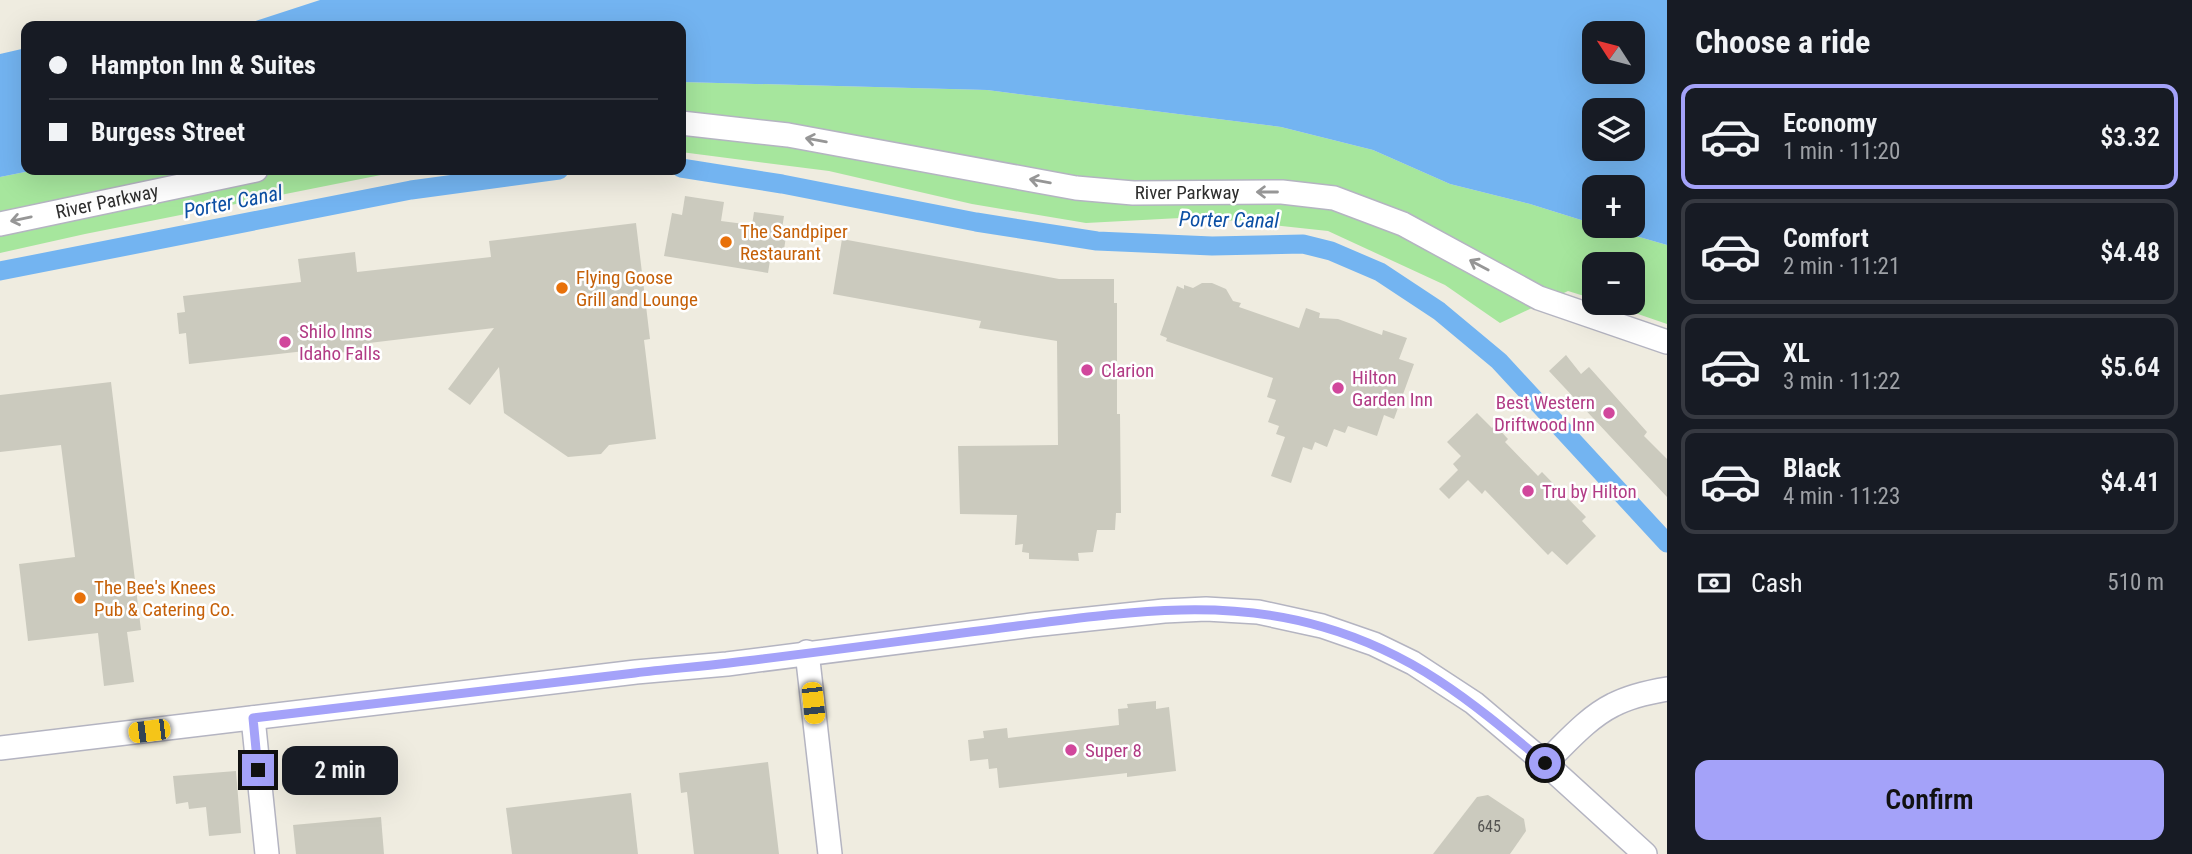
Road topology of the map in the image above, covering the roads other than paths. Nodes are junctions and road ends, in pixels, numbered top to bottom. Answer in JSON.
{"nodes":[{"id":1,"x":686,"y":124,"type":"edge"},
{"id":2,"x":232,"y":175,"type":"edge"},
{"id":3,"x":0,"y":224,"type":"edge"},
{"id":4,"x":1667,"y":342,"type":"edge"},
{"id":5,"x":807,"y":652,"type":"junction"},
{"id":6,"x":1667,"y":689,"type":"edge"},
{"id":7,"x":253,"y":718,"type":"junction"},
{"id":8,"x":0,"y":748,"type":"edge"},
{"id":9,"x":1545,"y":763,"type":"junction"},
{"id":10,"x":267,"y":854,"type":"edge"},
{"id":11,"x":830,"y":854,"type":"edge"},
{"id":12,"x":1645,"y":854,"type":"edge"}],
"edges":[{"from":4,"to":1,"type":"street","name":"River Parkway","one_way":true},
{"from":2,"to":3,"type":"street","name":"River Parkway","one_way":true},
{"from":5,"to":7,"type":"street"},
{"from":5,"to":9,"type":"street"},
{"from":5,"to":11,"type":"street"},
{"from":6,"to":9,"type":"street"},
{"from":7,"to":8,"type":"street"},
{"from":7,"to":10,"type":"street"},
{"from":9,"to":12,"type":"street"}]}
